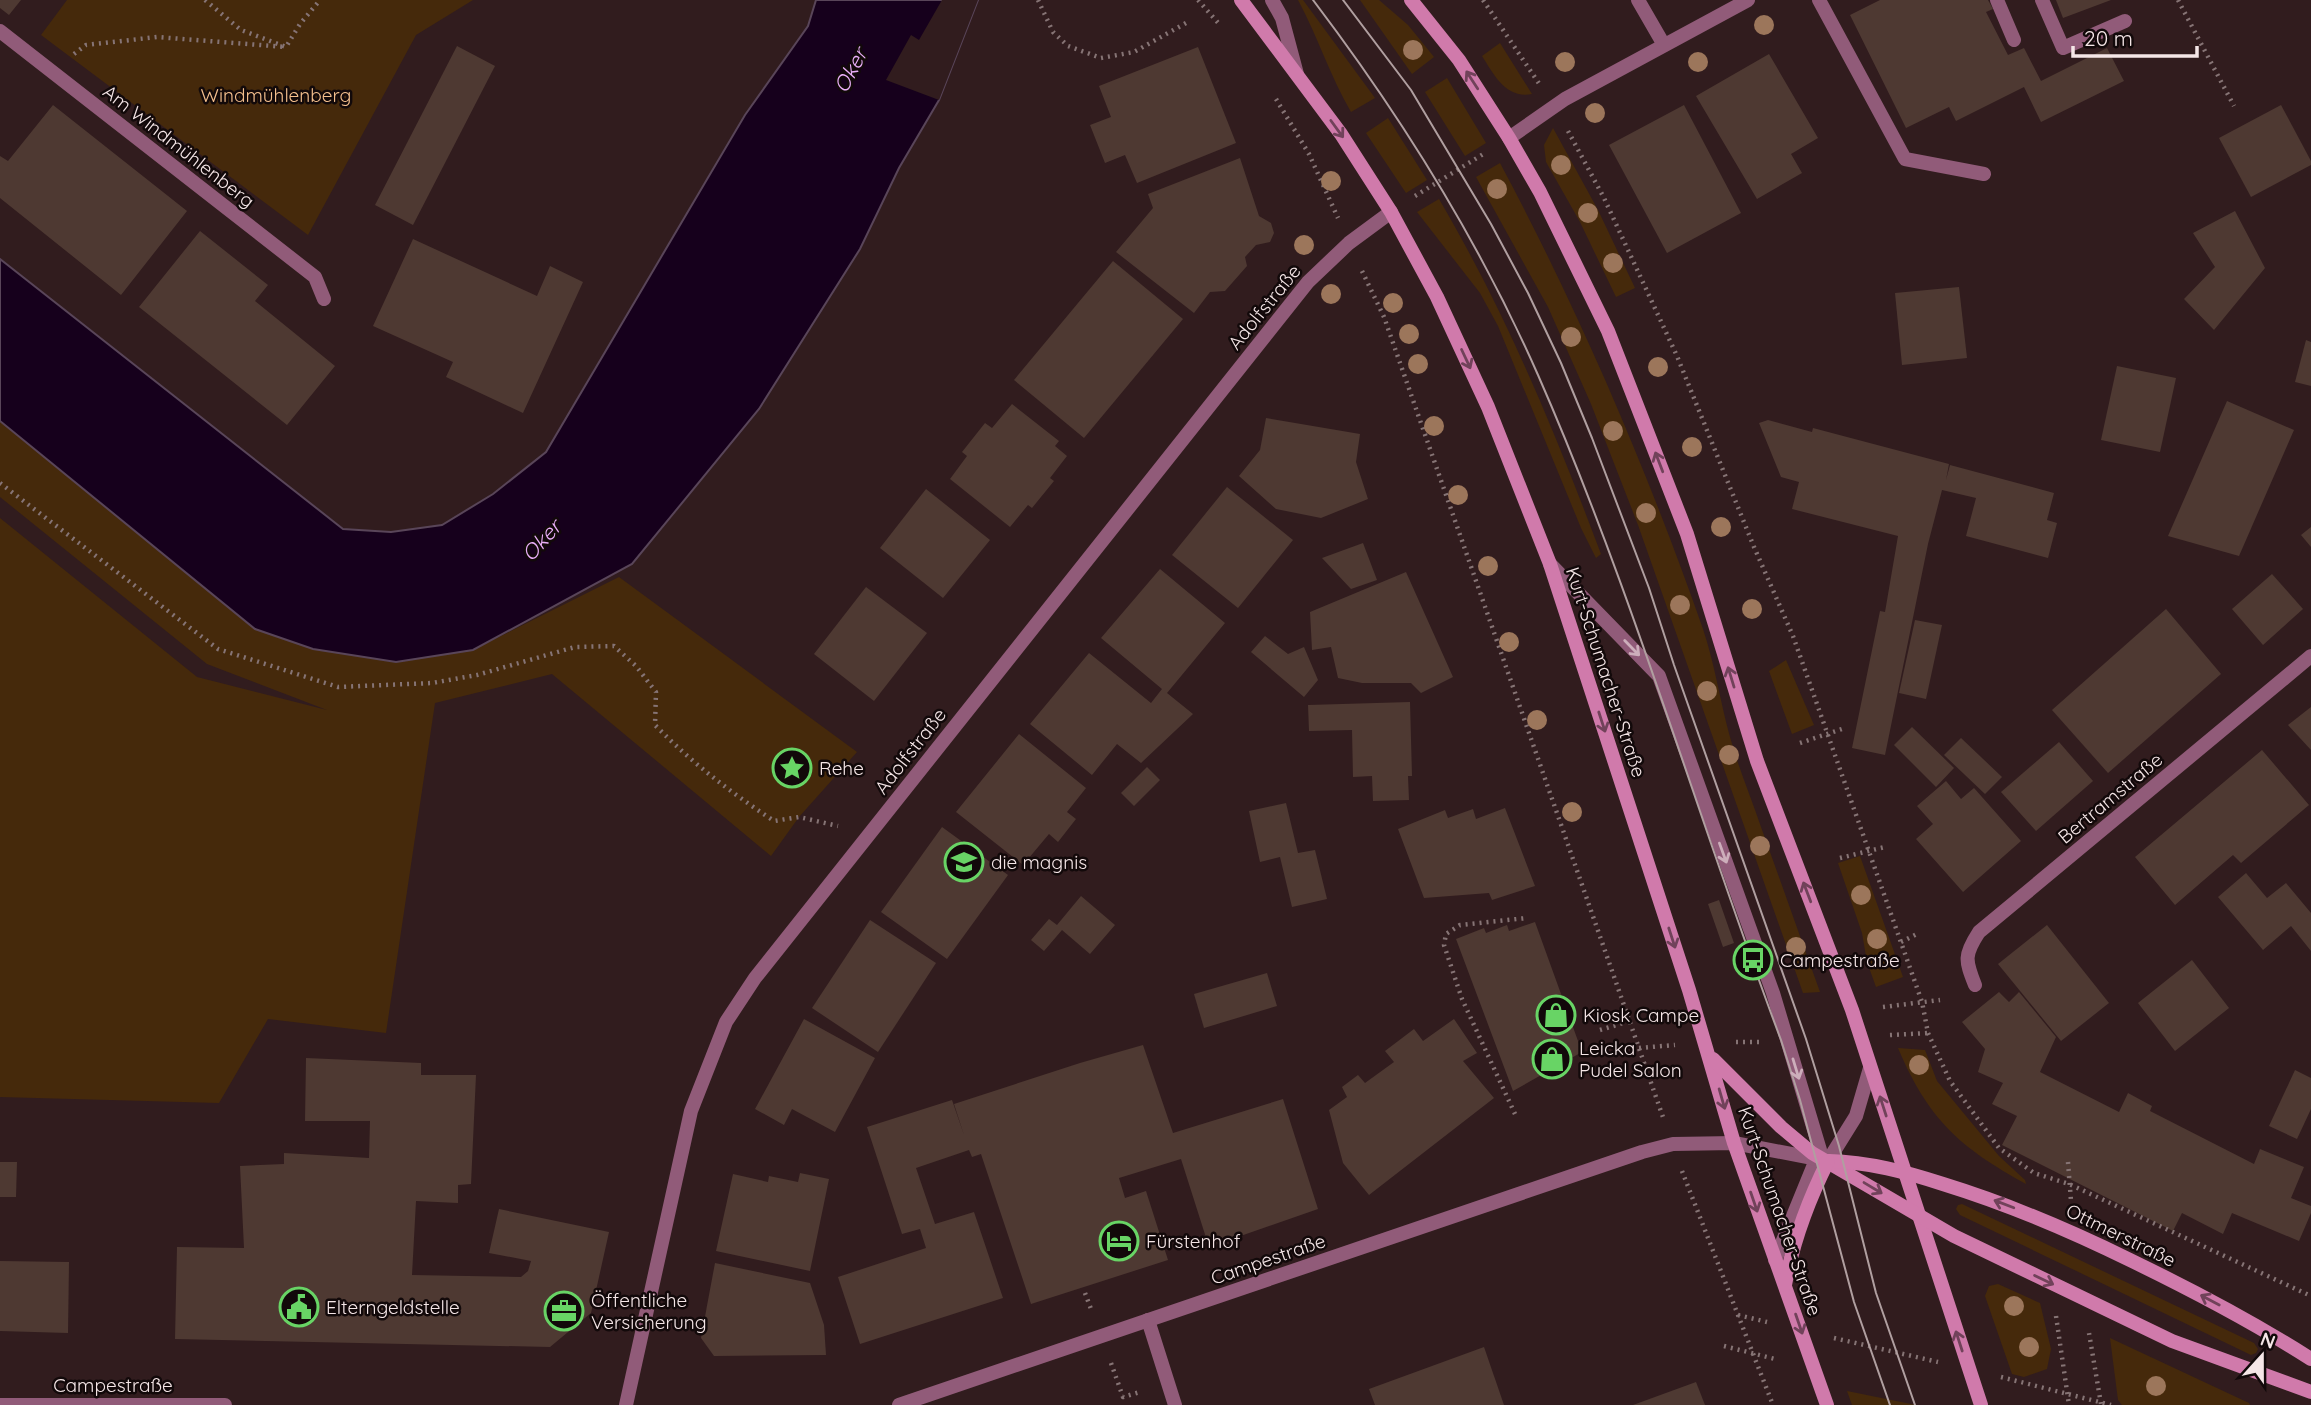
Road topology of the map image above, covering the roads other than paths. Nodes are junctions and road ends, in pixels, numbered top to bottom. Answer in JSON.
{"nodes":[{"id":1,"x":1241,"y":0,"type":"edge"},
{"id":2,"x":1272,"y":0,"type":"edge"},
{"id":3,"x":1411,"y":0,"type":"edge"},
{"id":4,"x":1638,"y":0,"type":"edge"},
{"id":5,"x":1748,"y":0,"type":"edge"},
{"id":6,"x":1819,"y":0,"type":"edge"},
{"id":7,"x":1997,"y":0,"type":"edge"},
{"id":8,"x":2042,"y":0,"type":"edge"},
{"id":9,"x":2125,"y":21,"type":"dead end"},
{"id":10,"x":0,"y":31,"type":"edge"},
{"id":11,"x":2014,"y":40,"type":"dead end"},
{"id":12,"x":1664,"y":45,"type":"junction"},
{"id":13,"x":1297,"y":74,"type":"junction"},
{"id":14,"x":1509,"y":138,"type":"junction"},
{"id":15,"x":1984,"y":174,"type":"dead end"},
{"id":16,"x":1391,"y":212,"type":"junction"},
{"id":17,"x":324,"y":299,"type":"dead end"},
{"id":18,"x":1550,"y":564,"type":"junction"},
{"id":19,"x":2311,"y":656,"type":"edge"},
{"id":20,"x":1975,"y":985,"type":"dead end"},
{"id":21,"x":1709,"y":1056,"type":"junction"},
{"id":22,"x":1870,"y":1068,"type":"junction"},
{"id":23,"x":1734,"y":1143,"type":"junction"},
{"id":24,"x":1821,"y":1158,"type":"junction"},
{"id":25,"x":1903,"y":1171,"type":"junction"},
{"id":26,"x":1918,"y":1215,"type":"junction"},
{"id":27,"x":1775,"y":1260,"type":"junction"},
{"id":28,"x":1785,"y":1286,"type":"junction"},
{"id":29,"x":1148,"y":1320,"type":"junction"},
{"id":30,"x":2311,"y":1359,"type":"edge"},
{"id":31,"x":2311,"y":1392,"type":"edge"},
{"id":32,"x":0,"y":1405,"type":"edge"},
{"id":33,"x":225,"y":1405,"type":"edge"},
{"id":34,"x":626,"y":1405,"type":"edge"},
{"id":35,"x":899,"y":1405,"type":"edge"},
{"id":36,"x":1175,"y":1405,"type":"edge"},
{"id":37,"x":1827,"y":1405,"type":"edge"},
{"id":38,"x":1981,"y":1405,"type":"edge"}],
"edges":[{"from":1,"to":13,"type":"main road","name":"Kurt-Schumacher-Straße"},
{"from":2,"to":13,"type":"street"},
{"from":14,"to":3,"type":"main road","one_way":true},
{"from":4,"to":12,"type":"street"},
{"from":5,"to":12,"type":"street"},
{"from":6,"to":15,"type":"street"},
{"from":7,"to":11,"type":"street"},
{"from":8,"to":9,"type":"street"},
{"from":10,"to":17,"type":"street","name":"Am Windmühlenberg"},
{"from":12,"to":14,"type":"street"},
{"from":13,"to":16,"type":"main road","name":"Kurt-Schumacher-Straße","one_way":true},
{"from":22,"to":14,"type":"main road","one_way":true},
{"from":16,"to":18,"type":"main road","name":"Kurt-Schumacher-Straße","one_way":true},
{"from":16,"to":34,"type":"street","name":"Adolfstraße"},
{"from":18,"to":21,"type":"main road","name":"Kurt-Schumacher-Straße","one_way":true},
{"from":18,"to":24,"type":"street","one_way":true},
{"from":19,"to":20,"type":"street","name":"Bertramstraße"},
{"from":21,"to":23,"type":"main road","name":"Kurt-Schumacher-Straße","one_way":true},
{"from":21,"to":24,"type":"main road"},
{"from":22,"to":24,"type":"street"},
{"from":25,"to":22,"type":"main road","one_way":true},
{"from":23,"to":24,"type":"street","name":"Campestraße"},
{"from":23,"to":27,"type":"main road","name":"Kurt-Schumacher-Straße","one_way":true},
{"from":23,"to":29,"type":"street","name":"Campestraße"},
{"from":24,"to":25,"type":"main road","name":"Ottmerstraße"},
{"from":24,"to":26,"type":"main road","one_way":true},
{"from":24,"to":27,"type":"street"},
{"from":24,"to":28,"type":"main road"},
{"from":25,"to":26,"type":"main road"},
{"from":30,"to":25,"type":"main road","name":"Ottmerstraße","one_way":true},
{"from":26,"to":31,"type":"main road","one_way":true},
{"from":38,"to":26,"type":"main road","one_way":true},
{"from":27,"to":28,"type":"main road","name":"Kurt-Schumacher-Straße"},
{"from":28,"to":37,"type":"main road","name":"Kurt-Schumacher-Straße","one_way":true},
{"from":29,"to":35,"type":"street","name":"Campestraße"},
{"from":29,"to":36,"type":"street"},
{"from":32,"to":33,"type":"street","name":"Campestraße"}]}
